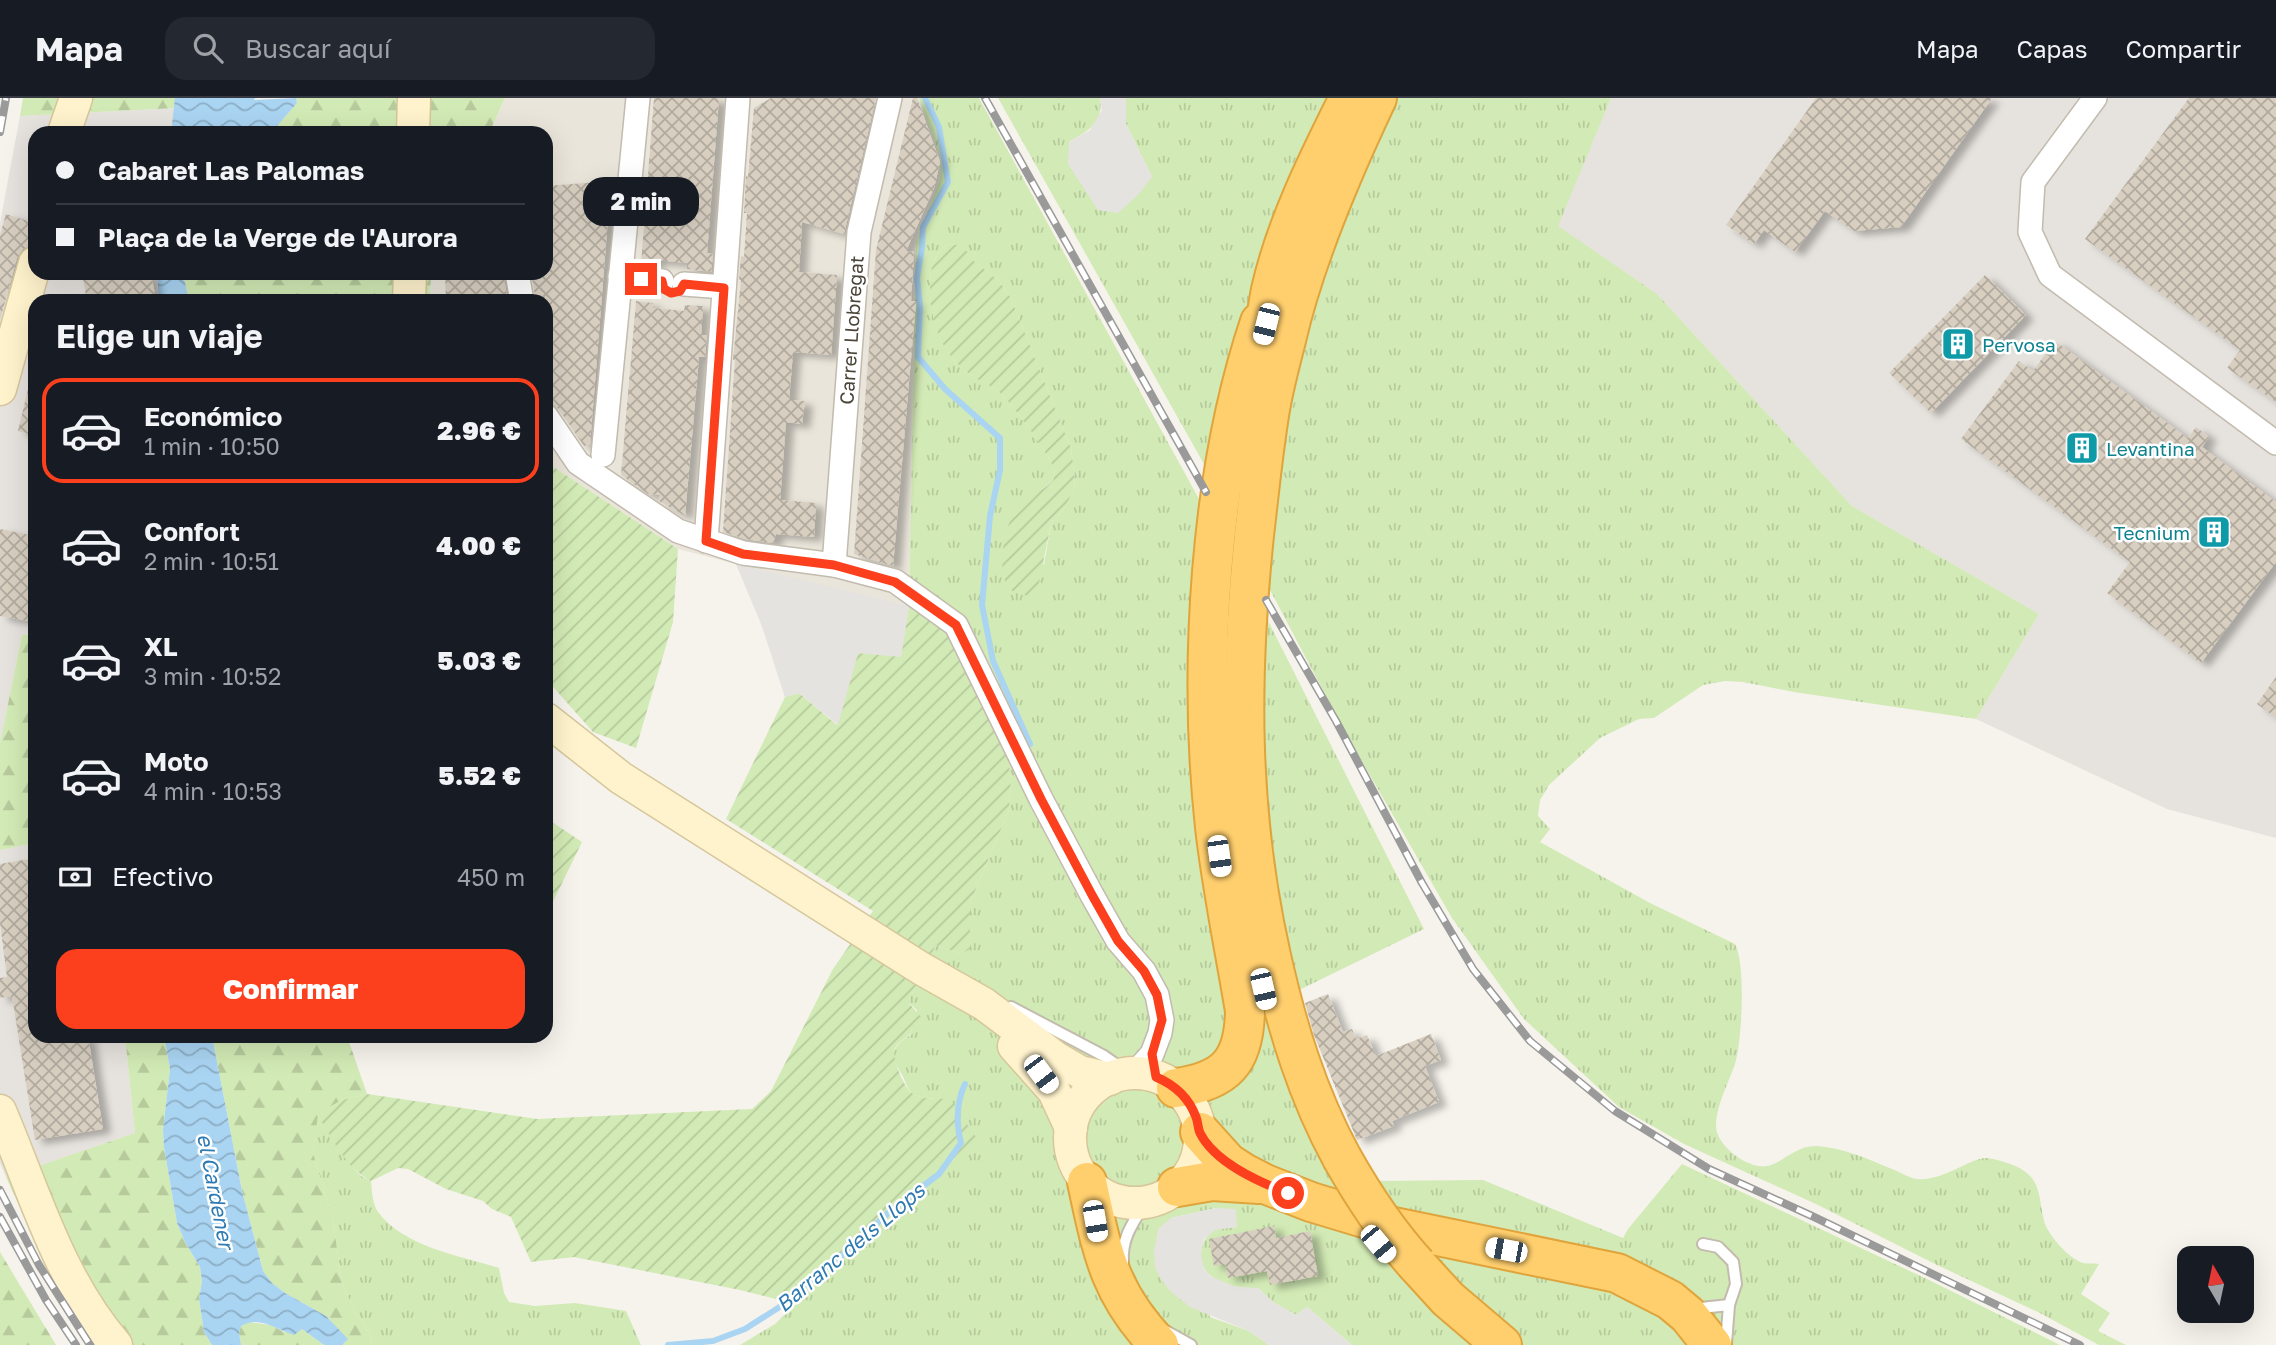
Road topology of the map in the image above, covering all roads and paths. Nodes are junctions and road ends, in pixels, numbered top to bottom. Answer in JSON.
{"nodes":[{"id":1,"x":76,"y":98,"type":"edge"},
{"id":2,"x":414,"y":98,"type":"edge"},
{"id":3,"x":638,"y":98,"type":"edge"},
{"id":4,"x":738,"y":98,"type":"edge"},
{"id":5,"x":890,"y":98,"type":"edge"},
{"id":6,"x":1349,"y":98,"type":"edge"},
{"id":7,"x":1377,"y":98,"type":"edge"},
{"id":8,"x":2095,"y":98,"type":"edge"},
{"id":9,"x":66,"y":126,"type":"edge"},
{"id":10,"x":413,"y":126,"type":"edge"},
{"id":11,"x":620,"y":276,"type":"junction"},
{"id":12,"x":30,"y":280,"type":"edge"},
{"id":13,"x":724,"y":288,"type":"junction"},
{"id":14,"x":1271,"y":290,"type":"junction"},
{"id":15,"x":0,"y":389,"type":"edge"},
{"id":16,"x":553,"y":426,"type":"edge"},
{"id":17,"x":2276,"y":443,"type":"edge"},
{"id":18,"x":603,"y":455,"type":"dead end"},
{"id":19,"x":706,"y":541,"type":"junction"},
{"id":20,"x":834,"y":565,"type":"junction"},
{"id":21,"x":553,"y":725,"type":"edge"},
{"id":22,"x":946,"y":983,"type":"junction"},
{"id":23,"x":1143,"y":1074,"type":"junction"},
{"id":24,"x":0,"y":1111,"type":"edge"},
{"id":25,"x":1071,"y":1128,"type":"junction"},
{"id":26,"x":1199,"y":1132,"type":"junction"},
{"id":27,"x":1332,"y":1158,"type":"junction"},
{"id":28,"x":1087,"y":1182,"type":"junction"},
{"id":29,"x":1265,"y":1184,"type":"junction"},
{"id":30,"x":1161,"y":1194,"type":"junction"},
{"id":31,"x":1703,"y":1244,"type":"dead end"},
{"id":32,"x":1406,"y":1264,"type":"junction"},
{"id":33,"x":1120,"y":1277,"type":"junction"},
{"id":34,"x":1670,"y":1300,"type":"junction"},
{"id":35,"x":1729,"y":1305,"type":"junction"},
{"id":36,"x":1160,"y":1335,"type":"edge"},
{"id":37,"x":1712,"y":1342,"type":"edge"},
{"id":38,"x":116,"y":1345,"type":"edge"},
{"id":39,"x":1145,"y":1345,"type":"edge"},
{"id":40,"x":1191,"y":1345,"type":"edge"},
{"id":41,"x":1476,"y":1345,"type":"edge"},
{"id":42,"x":1502,"y":1345,"type":"edge"}],
"edges":[{"from":1,"to":9,"type":"main road"},
{"from":2,"to":10,"type":"main road"},
{"from":3,"to":11,"type":"street"},
{"from":4,"to":13,"type":"street"},
{"from":5,"to":20,"type":"street","name":"Carrer Llobregat"},
{"from":6,"to":14,"type":"highway"},
{"from":7,"to":27,"type":"highway"},
{"from":8,"to":17,"type":"street"},
{"from":11,"to":13,"type":"street"},
{"from":11,"to":18,"type":"street"},
{"from":12,"to":15,"type":"main road"},
{"from":13,"to":19,"type":"street"},
{"from":14,"to":23,"type":"highway"},
{"from":14,"to":27,"type":"highway"},
{"from":16,"to":19,"type":"street"},
{"from":19,"to":20,"type":"street"},
{"from":20,"to":23,"type":"street"},
{"from":21,"to":22,"type":"main road"},
{"from":22,"to":23,"type":"main road"},
{"from":22,"to":25,"type":"main road"},
{"from":23,"to":25,"type":"main road"},
{"from":23,"to":26,"type":"main road"},
{"from":24,"to":38,"type":"main road"},
{"from":25,"to":28,"type":"main road"},
{"from":26,"to":29,"type":"highway"},
{"from":26,"to":30,"type":"main road"},
{"from":27,"to":32,"type":"highway"},
{"from":28,"to":30,"type":"main road"},
{"from":28,"to":33,"type":"highway"},
{"from":29,"to":30,"type":"highway"},
{"from":29,"to":34,"type":"highway"},
{"from":30,"to":33,"type":"lane"},
{"from":31,"to":35,"type":"lane"},
{"from":32,"to":41,"type":"highway"},
{"from":32,"to":42,"type":"highway"},
{"from":33,"to":36,"type":"highway"},
{"from":33,"to":39,"type":"lane"},
{"from":34,"to":35,"type":"lane"},
{"from":34,"to":37,"type":"highway"},
{"from":35,"to":37,"type":"lane"},
{"from":36,"to":40,"type":"lane"}]}
